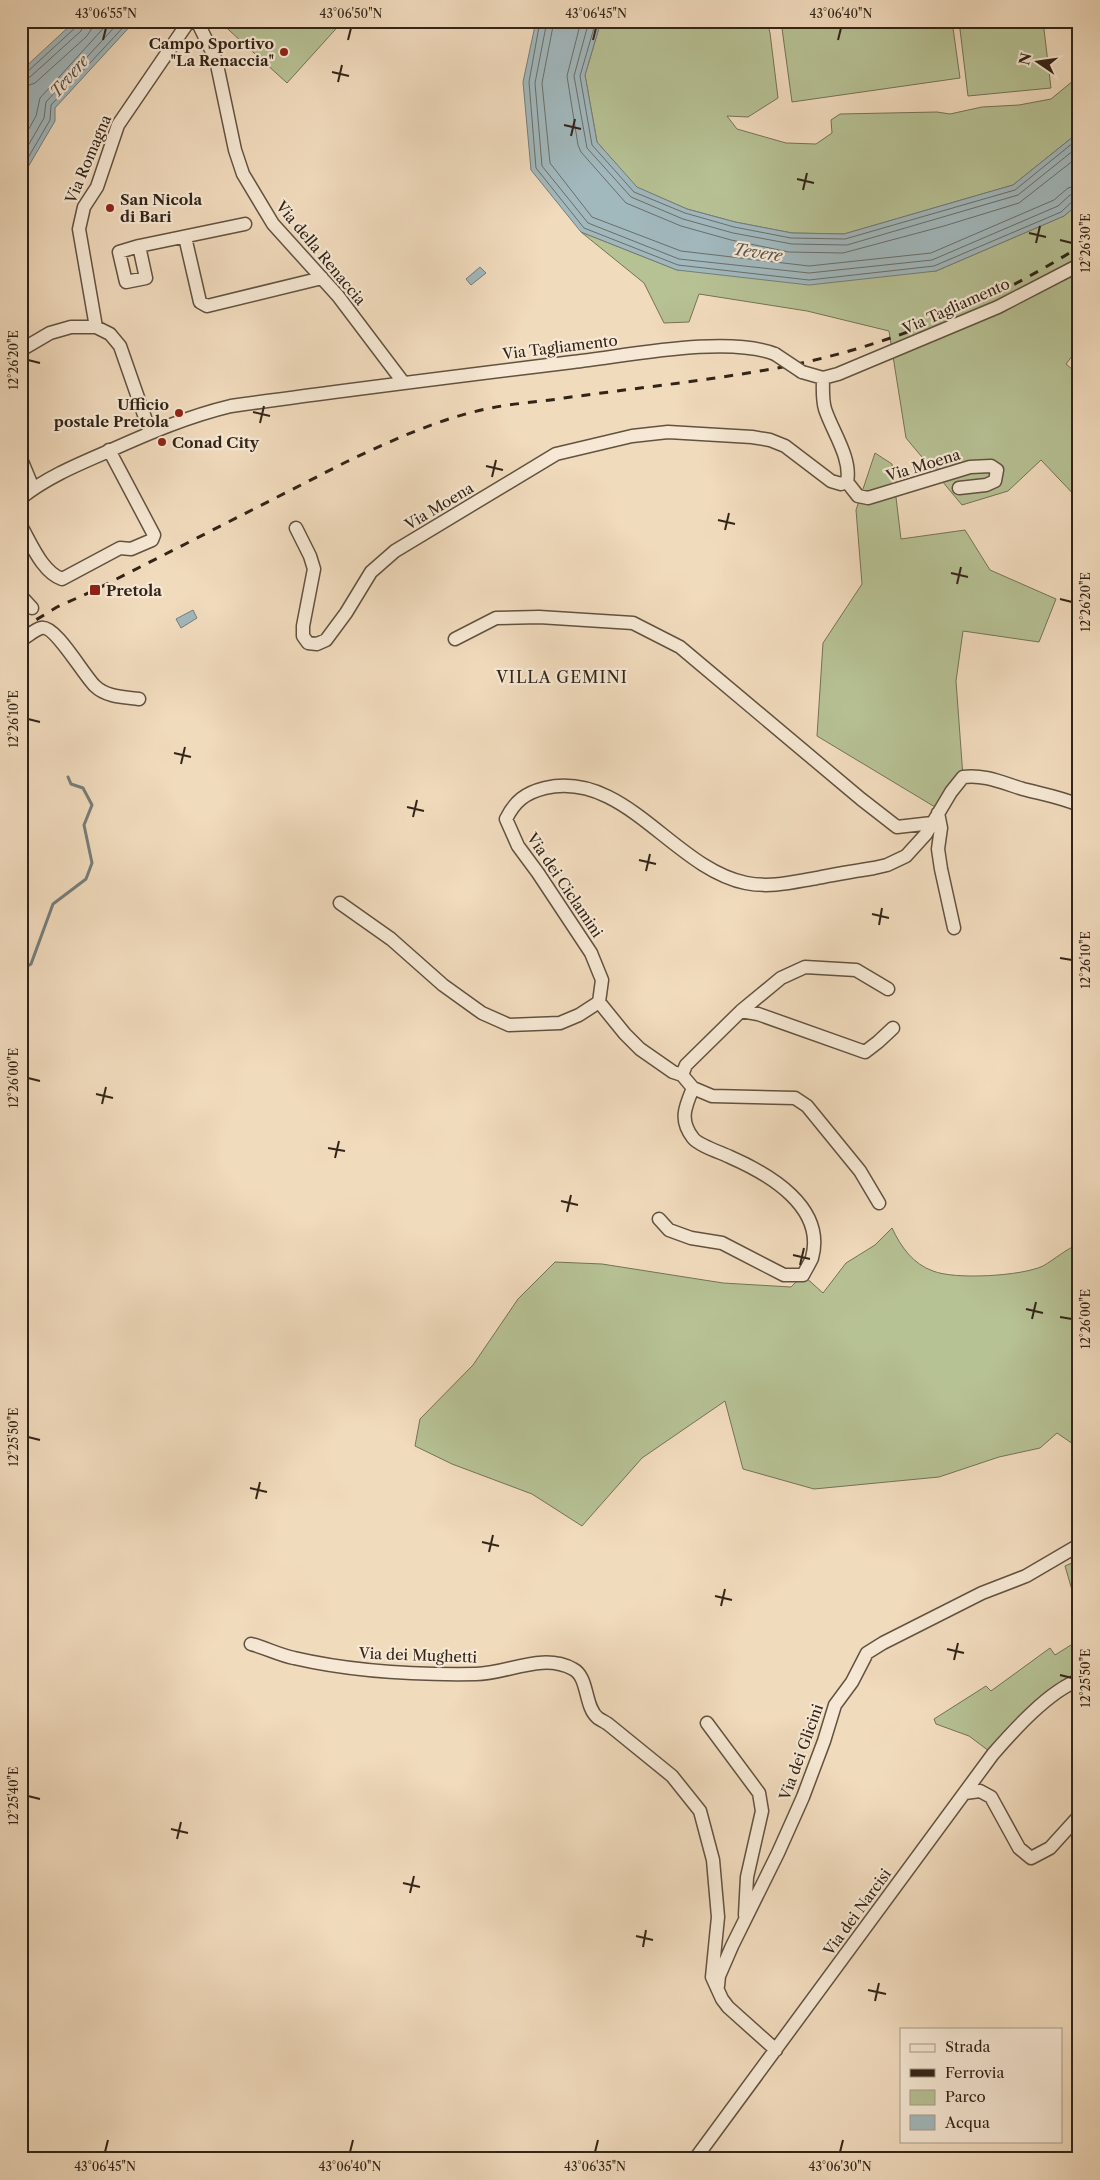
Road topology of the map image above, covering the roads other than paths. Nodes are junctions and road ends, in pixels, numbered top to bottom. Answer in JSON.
{"nodes":[{"id":1,"x":189,"y":21,"type":"edge"},
{"id":2,"x":196,"y":21,"type":"edge"},
{"id":3,"x":244,"y":224,"type":"dead end"},
{"id":4,"x":185,"y":237,"type":"junction"},
{"id":5,"x":139,"y":246,"type":"dead end"},
{"id":6,"x":1079,"y":265,"type":"edge"},
{"id":7,"x":322,"y":278,"type":"junction"},
{"id":8,"x":96,"y":327,"type":"junction"},
{"id":9,"x":21,"y":350,"type":"edge"},
{"id":10,"x":823,"y":378,"type":"junction"},
{"id":11,"x":403,"y":382,"type":"junction"},
{"id":12,"x":150,"y":432,"type":"junction"},
{"id":13,"x":109,"y":450,"type":"junction"},
{"id":14,"x":21,"y":459,"type":"edge"},
{"id":15,"x":847,"y":482,"type":"junction"},
{"id":16,"x":33,"y":488,"type":"junction"},
{"id":17,"x":959,"y":488,"type":"dead end"},
{"id":18,"x":21,"y":498,"type":"edge"},
{"id":19,"x":21,"y":526,"type":"edge"},
{"id":20,"x":296,"y":528,"type":"dead end"},
{"id":21,"x":21,"y":596,"type":"edge"},
{"id":22,"x":32,"y":608,"type":"dead end"},
{"id":23,"x":455,"y":639,"type":"dead end"},
{"id":24,"x":21,"y":640,"type":"edge"},
{"id":25,"x":139,"y":699,"type":"dead end"},
{"id":26,"x":1079,"y":805,"type":"edge"},
{"id":27,"x":935,"y":818,"type":"junction"},
{"id":28,"x":340,"y":903,"type":"dead end"},
{"id":29,"x":954,"y":928,"type":"dead end"},
{"id":30,"x":888,"y":988,"type":"dead end"},
{"id":31,"x":599,"y":1002,"type":"junction"},
{"id":32,"x":741,"y":1011,"type":"junction"},
{"id":33,"x":893,"y":1028,"type":"dead end"},
{"id":34,"x":682,"y":1075,"type":"junction"},
{"id":35,"x":693,"y":1088,"type":"junction"},
{"id":36,"x":879,"y":1202,"type":"dead end"},
{"id":37,"x":659,"y":1219,"type":"dead end"},
{"id":38,"x":1079,"y":1545,"type":"edge"},
{"id":39,"x":251,"y":1644,"type":"dead end"},
{"id":40,"x":1079,"y":1680,"type":"edge"},
{"id":41,"x":707,"y":1723,"type":"dead end"},
{"id":42,"x":965,"y":1793,"type":"junction"},
{"id":43,"x":1079,"y":1816,"type":"edge"},
{"id":44,"x":745,"y":1917,"type":"junction"},
{"id":45,"x":718,"y":1986,"type":"junction"},
{"id":46,"x":776,"y":2050,"type":"junction"},
{"id":47,"x":695,"y":2159,"type":"edge"}],
"edges":[{"from":1,"to":8,"type":"street","name":"Via Romagna"},
{"from":2,"to":7,"type":"street","name":"Via della Renaccia"},
{"from":3,"to":4,"type":"street"},
{"from":4,"to":5,"type":"street"},
{"from":4,"to":7,"type":"street"},
{"from":6,"to":10,"type":"street","name":"Via Tagliamento"},
{"from":7,"to":11,"type":"street","name":"Via della Renaccia"},
{"from":8,"to":9,"type":"street"},
{"from":8,"to":12,"type":"street"},
{"from":10,"to":11,"type":"street","name":"Via Tagliamento","bridge":true},
{"from":10,"to":15,"type":"street"},
{"from":11,"to":12,"type":"street","name":"Via Tagliamento"},
{"from":12,"to":13,"type":"street","name":"Via Tagliamento"},
{"from":13,"to":16,"type":"street","name":"Via Tagliamento"},
{"from":13,"to":19,"type":"street"},
{"from":14,"to":16,"type":"street"},
{"from":15,"to":17,"type":"street","name":"Via Moena"},
{"from":15,"to":20,"type":"street","name":"Via Moena"},
{"from":16,"to":18,"type":"street","name":"Via Tagliamento"},
{"from":21,"to":22,"type":"street"},
{"from":23,"to":27,"type":"street"},
{"from":24,"to":25,"type":"street"},
{"from":26,"to":27,"type":"street","name":"Via dei Ciclamini"},
{"from":27,"to":29,"type":"street"},
{"from":27,"to":31,"type":"street","name":"Via dei Ciclamini"},
{"from":28,"to":31,"type":"street"},
{"from":30,"to":32,"type":"street"},
{"from":31,"to":34,"type":"street"},
{"from":32,"to":33,"type":"street"},
{"from":32,"to":34,"type":"street"},
{"from":34,"to":35,"type":"street"},
{"from":35,"to":36,"type":"street"},
{"from":35,"to":37,"type":"street"},
{"from":38,"to":44,"type":"street","name":"Via dei Glicini"},
{"from":39,"to":45,"type":"street","name":"Via dei Mughetti"},
{"from":40,"to":42,"type":"street","name":"Via dei Narcisi"},
{"from":41,"to":44,"type":"street","name":"Via dei Glicini"},
{"from":42,"to":43,"type":"street"},
{"from":42,"to":46,"type":"street","name":"Via dei Narcisi"},
{"from":44,"to":45,"type":"street","name":"Via dei Glicini"},
{"from":45,"to":46,"type":"street","name":"Via dei Mughetti"},
{"from":46,"to":47,"type":"street","name":"Via dei Narcisi"}]}
